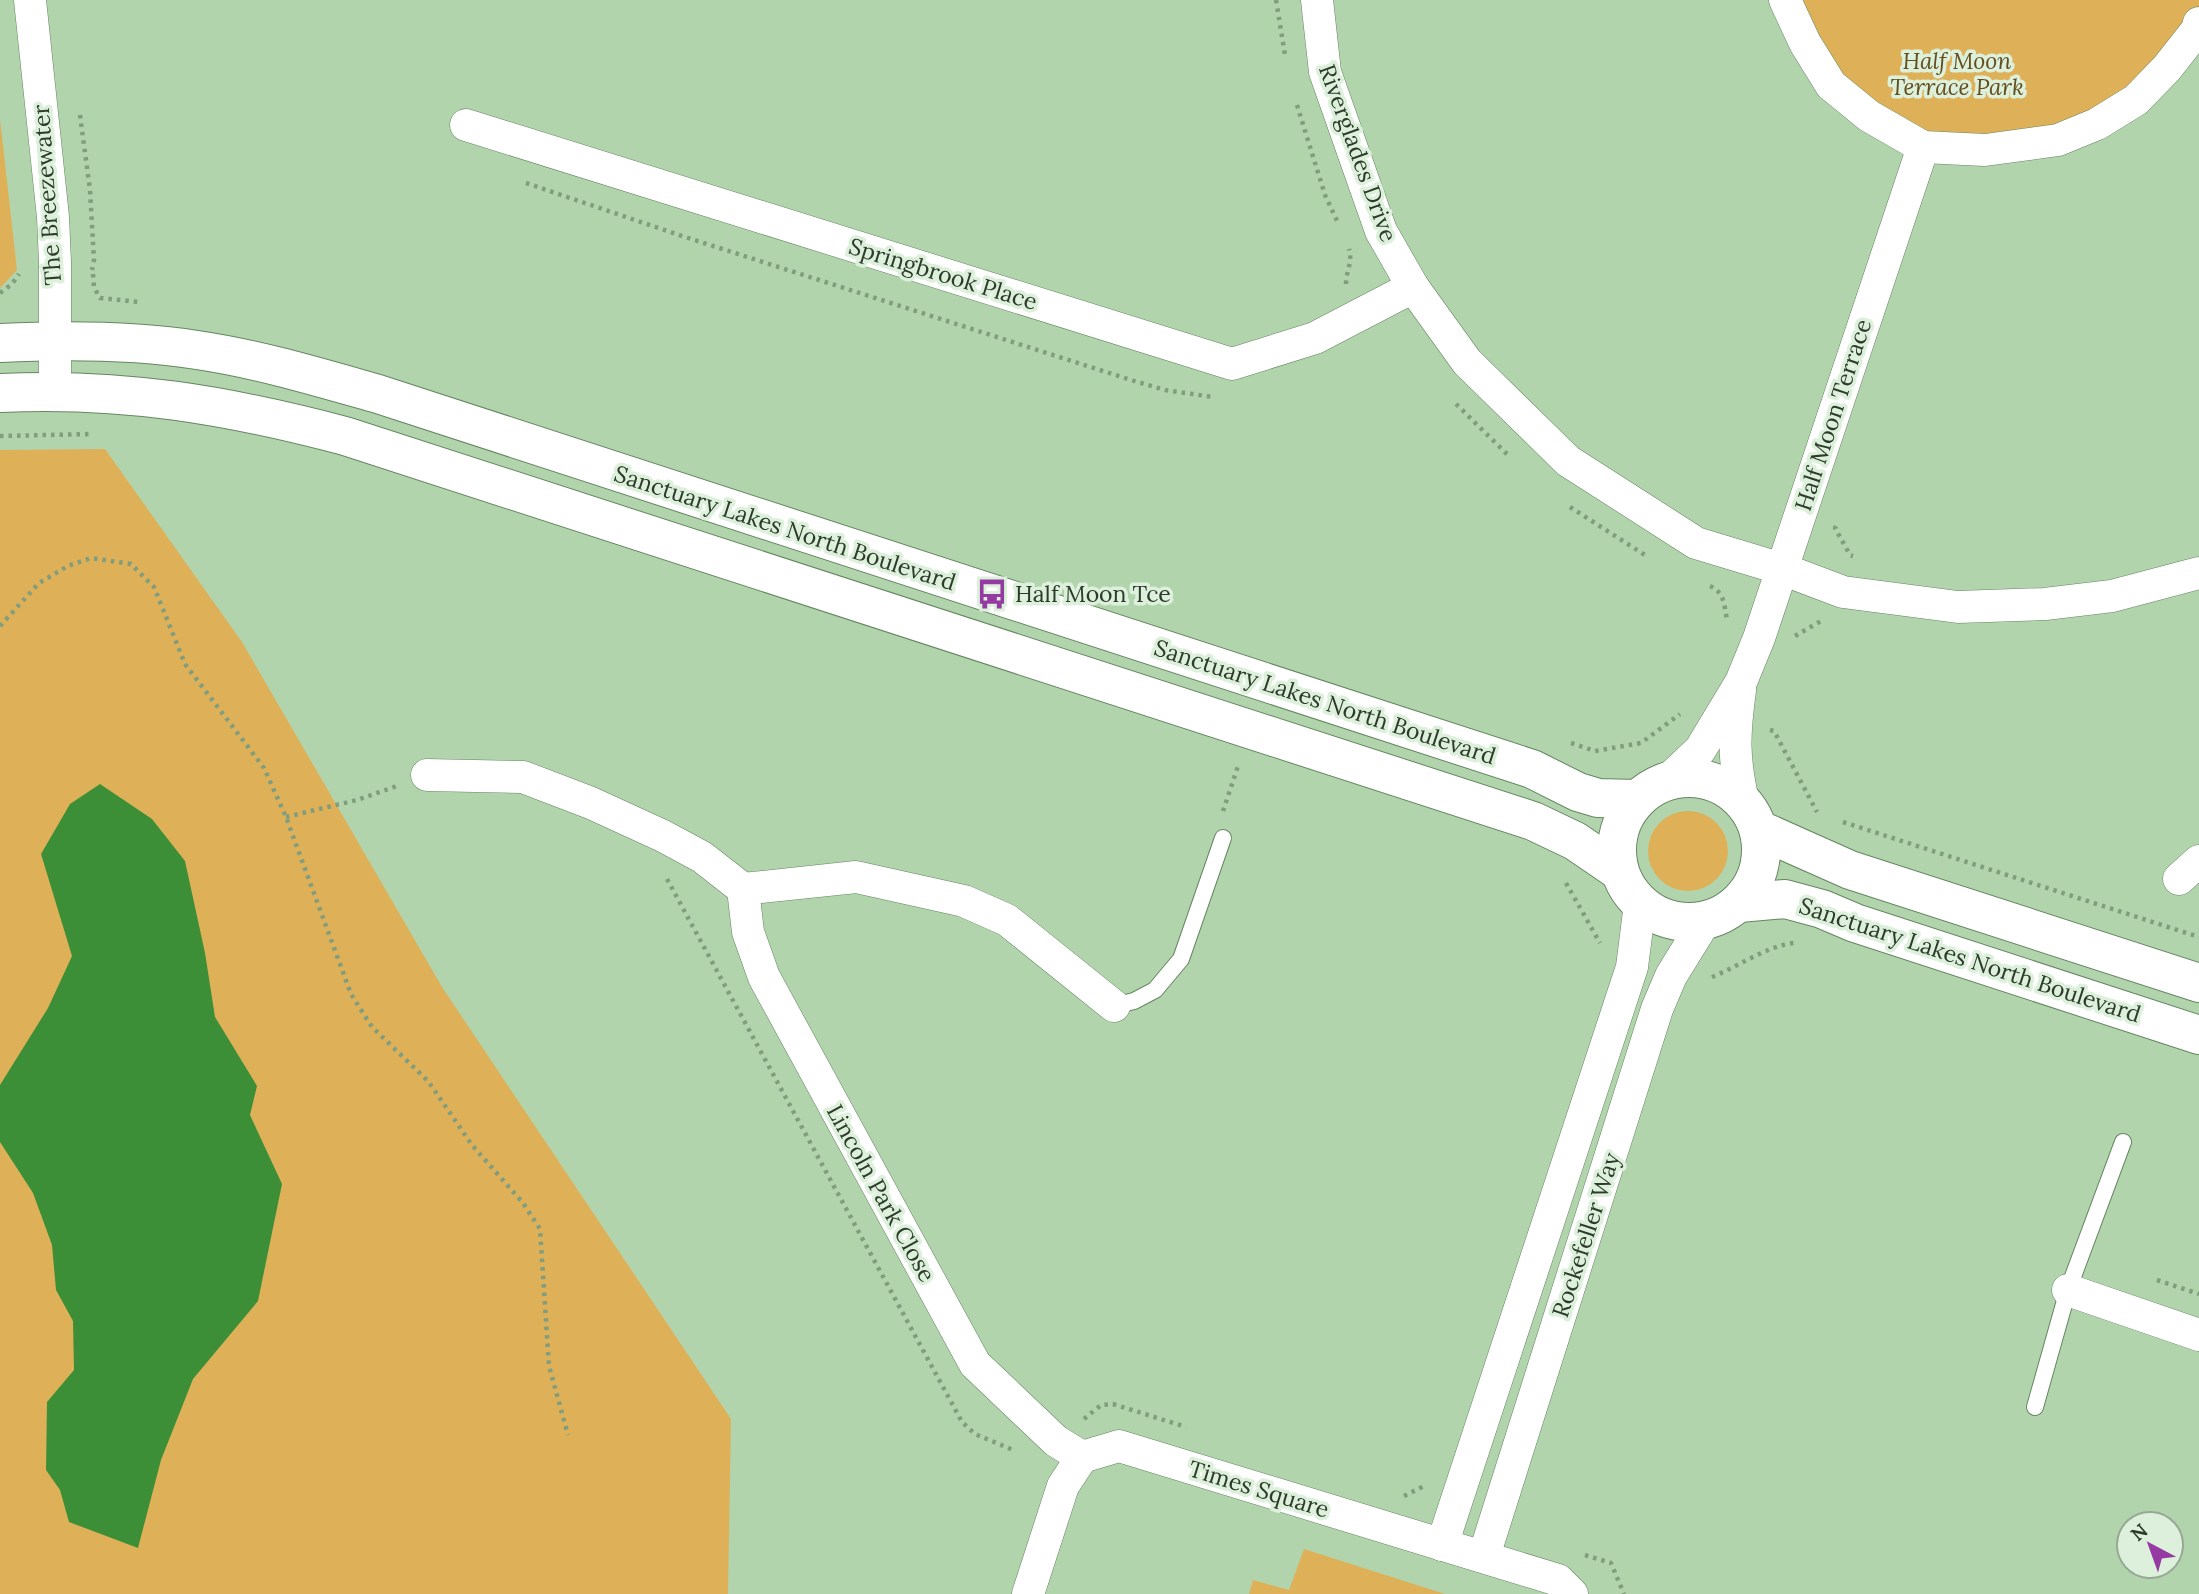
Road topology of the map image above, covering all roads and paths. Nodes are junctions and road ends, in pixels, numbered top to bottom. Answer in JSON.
{"nodes":[{"id":1,"x":30,"y":0,"type":"edge"},
{"id":2,"x":1276,"y":0,"type":"edge"},
{"id":3,"x":1317,"y":0,"type":"edge"},
{"id":4,"x":1785,"y":0,"type":"edge"},
{"id":5,"x":2199,"y":23,"type":"edge"},
{"id":6,"x":1287,"y":66,"type":"dead end"},
{"id":7,"x":1296,"y":101,"type":"dead end"},
{"id":8,"x":466,"y":125,"type":"dead end"},
{"id":9,"x":1923,"y":147,"type":"junction"},
{"id":10,"x":1344,"y":235,"type":"dead end"},
{"id":11,"x":1348,"y":247,"type":"dead end"},
{"id":12,"x":55,"y":262,"type":"junction"},
{"id":13,"x":1413,"y":287,"type":"junction"},
{"id":14,"x":0,"y":293,"type":"edge"},
{"id":15,"x":149,"y":303,"type":"dead end"},
{"id":16,"x":1358,"y":316,"type":"junction"},
{"id":17,"x":54,"y":340,"type":"junction"},
{"id":18,"x":0,"y":343,"type":"edge"},
{"id":19,"x":55,"y":391,"type":"junction"},
{"id":20,"x":0,"y":393,"type":"edge"},
{"id":21,"x":1839,"y":515,"type":"dead end"},
{"id":22,"x":1863,"y":557,"type":"dead end"},
{"id":23,"x":1782,"y":569,"type":"junction"},
{"id":24,"x":2199,"y":573,"type":"edge"},
{"id":25,"x":0,"y":626,"type":"edge"},
{"id":26,"x":1727,"y":721,"type":"junction"},
{"id":27,"x":1569,"y":742,"type":"dead end"},
{"id":28,"x":1241,"y":755,"type":"dead end"},
{"id":29,"x":427,"y":775,"type":"joint"},
{"id":30,"x":1652,"y":790,"type":"junction"},
{"id":31,"x":1751,"y":815,"type":"junction"},
{"id":32,"x":286,"y":817,"type":"junction"},
{"id":33,"x":1820,"y":818,"type":"dead end"},
{"id":34,"x":1833,"y":820,"type":"dead end"},
{"id":35,"x":1223,"y":838,"type":"joint"},
{"id":36,"x":1619,"y":870,"type":"junction"},
{"id":37,"x":743,"y":889,"type":"junction"},
{"id":38,"x":1739,"y":903,"type":"junction"},
{"id":39,"x":1640,"y":904,"type":"junction"},
{"id":40,"x":1704,"y":921,"type":"junction"},
{"id":41,"x":2199,"y":937,"type":"edge"},
{"id":42,"x":2199,"y":984,"type":"edge"},
{"id":43,"x":1114,"y":1006,"type":"joint"},
{"id":44,"x":2199,"y":1035,"type":"edge"},
{"id":45,"x":2123,"y":1142,"type":"dead end"},
{"id":46,"x":2068,"y":1290,"type":"junction"},
{"id":47,"x":2199,"y":1335,"type":"edge"},
{"id":48,"x":2035,"y":1408,"type":"dead end"},
{"id":49,"x":1193,"y":1429,"type":"dead end"},
{"id":50,"x":568,"y":1435,"type":"dead end"},
{"id":51,"x":1069,"y":1449,"type":"junction"},
{"id":52,"x":1432,"y":1482,"type":"dead end"},
{"id":53,"x":1393,"y":1493,"type":"dead end"},
{"id":54,"x":1442,"y":1545,"type":"junction"},
{"id":55,"x":1581,"y":1554,"type":"dead end"},
{"id":56,"x":1484,"y":1556,"type":"junction"},
{"id":57,"x":1028,"y":1594,"type":"edge"},
{"id":58,"x":1572,"y":1594,"type":"edge"},
{"id":59,"x":1624,"y":1594,"type":"edge"}],
"edges":[{"from":1,"to":12,"type":"street","name":"The Breezewater"},
{"from":2,"to":6,"type":"path"},
{"from":3,"to":13,"type":"street","name":"Riverglades Drive"},
{"from":4,"to":9,"type":"street"},
{"from":5,"to":9,"type":"street"},
{"from":7,"to":10,"type":"path"},
{"from":8,"to":16,"type":"street","name":"Springbrook Place"},
{"from":9,"to":23,"type":"street","name":"Half Moon Terrace"},
{"from":11,"to":16,"type":"path"},
{"from":12,"to":14,"type":"path"},
{"from":12,"to":15,"type":"path"},
{"from":12,"to":17,"type":"street","name":"The Breezewater"},
{"from":13,"to":16,"type":"street","name":"Springbrook Place"},
{"from":13,"to":23,"type":"street","name":"Riverglades Drive"},
{"from":17,"to":18,"type":"street","name":"Sanctuary Lakes North Boulevard"},
{"from":17,"to":19,"type":"street","name":"The Breezewater"},
{"from":17,"to":30,"type":"street","name":"Sanctuary Lakes North Boulevard"},
{"from":19,"to":20,"type":"street","name":"Sanctuary Lakes North Boulevard"},
{"from":19,"to":36,"type":"street","name":"Sanctuary Lakes North Boulevard"},
{"from":21,"to":22,"type":"path"},
{"from":23,"to":24,"type":"street","name":"Riverglades Drive"},
{"from":23,"to":26,"type":"street","name":"Half Moon Terrace"},
{"from":25,"to":32,"type":"path"},
{"from":26,"to":27,"type":"path"},
{"from":26,"to":30,"type":"street","name":"Half Moon Terrace"},
{"from":26,"to":31,"type":"street","name":"Half Moon Terrace"},
{"from":26,"to":33,"type":"path"},
{"from":28,"to":35,"type":"path"},
{"from":29,"to":32,"type":"path"},
{"from":29,"to":37,"type":"street"},
{"from":30,"to":31,"type":"street"},
{"from":30,"to":36,"type":"street"},
{"from":31,"to":38,"type":"street"},
{"from":31,"to":42,"type":"street"},
{"from":32,"to":50,"type":"path"},
{"from":34,"to":41,"type":"path"},
{"from":35,"to":43,"type":"lane"},
{"from":36,"to":39,"type":"street"},
{"from":37,"to":43,"type":"street"},
{"from":37,"to":51,"type":"street","name":"Lincoln Park Close"},
{"from":38,"to":40,"type":"street"},
{"from":38,"to":44,"type":"street","name":"Sanctuary Lakes North Boulevard"},
{"from":39,"to":40,"type":"street"},
{"from":39,"to":54,"type":"street","name":"Rockefeller Way"},
{"from":40,"to":56,"type":"street","name":"Rockefeller Way"},
{"from":45,"to":46,"type":"lane"},
{"from":46,"to":47,"type":"street"},
{"from":46,"to":48,"type":"lane"},
{"from":49,"to":51,"type":"path"},
{"from":51,"to":54,"type":"street","name":"Times Square"},
{"from":51,"to":57,"type":"street"},
{"from":52,"to":53,"type":"path"},
{"from":54,"to":56,"type":"street","name":"Times Square"},
{"from":55,"to":59,"type":"path"},
{"from":56,"to":58,"type":"street","name":"Times Square"}]}
